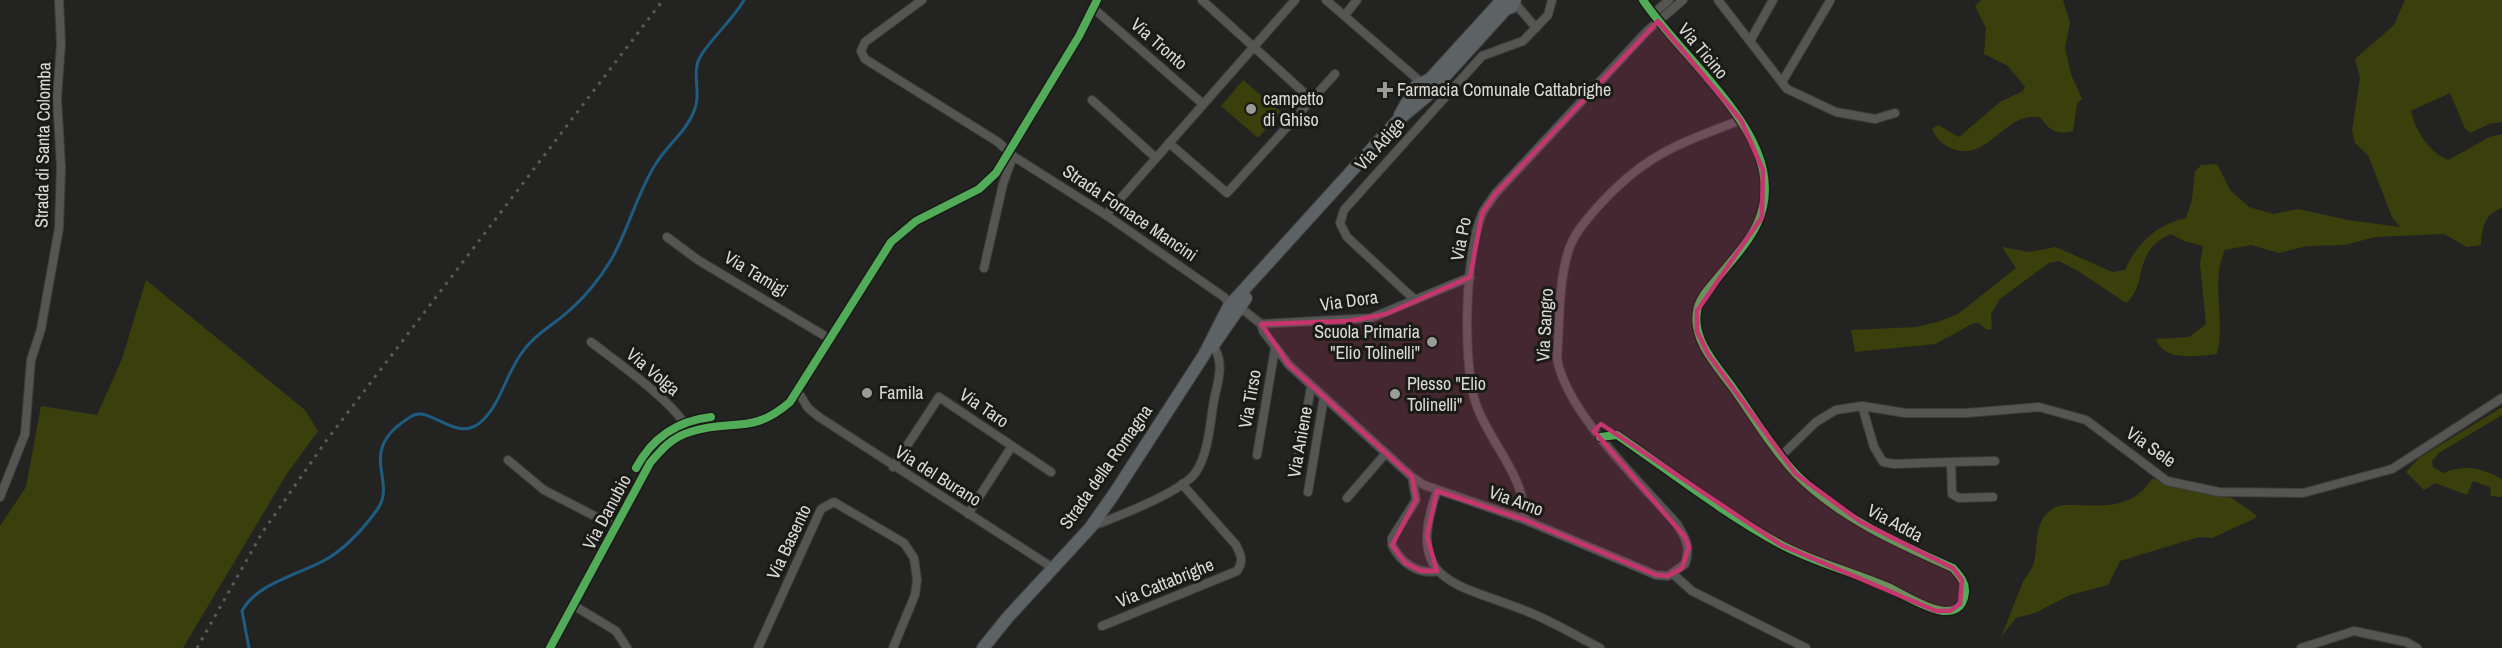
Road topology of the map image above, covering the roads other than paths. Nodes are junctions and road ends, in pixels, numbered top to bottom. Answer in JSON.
{"nodes":[{"id":1,"x":59,"y":0,"type":"edge"},
{"id":2,"x":922,"y":0,"type":"edge"},
{"id":3,"x":1202,"y":0,"type":"edge"},
{"id":4,"x":1295,"y":0,"type":"edge"},
{"id":5,"x":1326,"y":0,"type":"edge"},
{"id":6,"x":1357,"y":0,"type":"edge"},
{"id":7,"x":1552,"y":0,"type":"edge"},
{"id":8,"x":1643,"y":0,"type":"edge"},
{"id":9,"x":1669,"y":0,"type":"edge"},
{"id":10,"x":1683,"y":0,"type":"edge"},
{"id":11,"x":1718,"y":0,"type":"edge"},
{"id":12,"x":1773,"y":0,"type":"edge"},
{"id":13,"x":1830,"y":1,"type":"edge"},
{"id":14,"x":1509,"y":3,"type":"edge"},
{"id":15,"x":1095,"y":4,"type":"edge"},
{"id":16,"x":1345,"y":15,"type":"junction"},
{"id":17,"x":1655,"y":18,"type":"junction"},
{"id":18,"x":1536,"y":28,"type":"junction"},
{"id":19,"x":1750,"y":41,"type":"junction"},
{"id":20,"x":1254,"y":47,"type":"junction"},
{"id":21,"x":1335,"y":74,"type":"dead end"},
{"id":22,"x":1782,"y":82,"type":"junction"},
{"id":23,"x":1421,"y":90,"type":"junction"},
{"id":24,"x":1311,"y":99,"type":"junction"},
{"id":25,"x":1092,"y":100,"type":"dead end"},
{"id":26,"x":1203,"y":105,"type":"junction"},
{"id":27,"x":1895,"y":113,"type":"dead end"},
{"id":28,"x":1741,"y":120,"type":"junction"},
{"id":29,"x":1169,"y":143,"type":"junction"},
{"id":30,"x":1011,"y":153,"type":"junction"},
{"id":31,"x":1156,"y":158,"type":"junction"},
{"id":32,"x":1106,"y":215,"type":"junction"},
{"id":33,"x":667,"y":237,"type":"dead end"},
{"id":34,"x":984,"y":268,"type":"dead end"},
{"id":35,"x":1470,"y":277,"type":"junction"},
{"id":36,"x":1415,"y":300,"type":"junction"},
{"id":37,"x":1234,"y":310,"type":"junction"},
{"id":38,"x":1259,"y":323,"type":"junction"},
{"id":39,"x":830,"y":339,"type":"junction"},
{"id":40,"x":591,"y":342,"type":"dead end"},
{"id":41,"x":1275,"y":348,"type":"junction"},
{"id":42,"x":1209,"y":350,"type":"junction"},
{"id":43,"x":1311,"y":387,"type":"junction"},
{"id":44,"x":797,"y":390,"type":"junction"},
{"id":45,"x":1324,"y":397,"type":"junction"},
{"id":46,"x":2502,"y":398,"type":"edge"},
{"id":47,"x":790,"y":402,"type":"junction"},
{"id":48,"x":1862,"y":406,"type":"junction"},
{"id":49,"x":808,"y":408,"type":"junction"},
{"id":50,"x":689,"y":432,"type":"junction"},
{"id":51,"x":1600,"y":437,"type":"junction"},
{"id":52,"x":1012,"y":446,"type":"junction"},
{"id":53,"x":1386,"y":453,"type":"junction"},
{"id":54,"x":1257,"y":455,"type":"dead end"},
{"id":55,"x":1782,"y":455,"type":"junction"},
{"id":56,"x":508,"y":460,"type":"dead end"},
{"id":57,"x":1995,"y":461,"type":"dead end"},
{"id":58,"x":1951,"y":462,"type":"junction"},
{"id":59,"x":893,"y":467,"type":"junction"},
{"id":60,"x":1052,"y":472,"type":"dead end"},
{"id":61,"x":1296,"y":472,"type":"dead end"},
{"id":62,"x":1412,"y":477,"type":"junction"},
{"id":63,"x":1182,"y":484,"type":"junction"},
{"id":64,"x":1437,"y":491,"type":"junction"},
{"id":65,"x":1308,"y":492,"type":"dead end"},
{"id":66,"x":0,"y":497,"type":"edge"},
{"id":67,"x":1993,"y":497,"type":"dead end"},
{"id":68,"x":1347,"y":498,"type":"dead end"},
{"id":69,"x":968,"y":514,"type":"junction"},
{"id":70,"x":1525,"y":520,"type":"junction"},
{"id":71,"x":616,"y":527,"type":"junction"},
{"id":72,"x":1090,"y":528,"type":"junction"},
{"id":73,"x":1053,"y":568,"type":"junction"},
{"id":74,"x":1437,"y":571,"type":"junction"},
{"id":75,"x":1673,"y":574,"type":"junction"},
{"id":76,"x":573,"y":605,"type":"junction"},
{"id":77,"x":1102,"y":626,"type":"dead end"},
{"id":78,"x":550,"y":648,"type":"edge"},
{"id":79,"x":627,"y":648,"type":"edge"},
{"id":80,"x":758,"y":648,"type":"edge"},
{"id":81,"x":893,"y":648,"type":"edge"},
{"id":82,"x":983,"y":648,"type":"edge"},
{"id":83,"x":1600,"y":648,"type":"edge"},
{"id":84,"x":1806,"y":648,"type":"edge"},
{"id":85,"x":2301,"y":648,"type":"edge"},
{"id":86,"x":2418,"y":648,"type":"edge"}],
"edges":[{"from":1,"to":66,"type":"street","name":"Strada di Santa Colomba"},
{"from":2,"to":30,"type":"street","name":"Strada Fornace Mancini"},
{"from":3,"to":20,"type":"street"},
{"from":4,"to":20,"type":"street"},
{"from":5,"to":16,"type":"street"},
{"from":6,"to":16,"type":"street"},
{"from":7,"to":18,"type":"street"},
{"from":8,"to":17,"type":"street","name":"Via Ticino"},
{"from":9,"to":17,"type":"street"},
{"from":10,"to":17,"type":"street"},
{"from":11,"to":19,"type":"street"},
{"from":12,"to":19,"type":"street"},
{"from":13,"to":22,"type":"street"},
{"from":14,"to":18,"type":"street"},
{"from":14,"to":23,"type":"main road","name":"Strada della Romagna"},
{"from":15,"to":26,"type":"street","name":"Via Tronto"},
{"from":15,"to":30,"type":"street"},
{"from":16,"to":23,"type":"street"},
{"from":17,"to":28,"type":"street","name":"Via Ticino"},
{"from":17,"to":35,"type":"street","name":"Via Po"},
{"from":18,"to":36,"type":"street","name":"Via Adige"},
{"from":19,"to":22,"type":"street"},
{"from":20,"to":24,"type":"street"},
{"from":20,"to":26,"type":"street"},
{"from":21,"to":24,"type":"street"},
{"from":22,"to":27,"type":"street"},
{"from":23,"to":37,"type":"main road","name":"Strada della Romagna"},
{"from":24,"to":29,"type":"street"},
{"from":25,"to":31,"type":"street"},
{"from":26,"to":29,"type":"street"},
{"from":28,"to":51,"type":"street","name":"Via Sangro"},
{"from":28,"to":55,"type":"street","name":"Via Adda"},
{"from":29,"to":31,"type":"street"},
{"from":30,"to":32,"type":"street","name":"Strada Fornace Mancini"},
{"from":30,"to":34,"type":"street"},
{"from":30,"to":39,"type":"street","name":"Via Danubio"},
{"from":31,"to":32,"type":"street"},
{"from":32,"to":37,"type":"street","name":"Strada Fornace Mancini"},
{"from":33,"to":39,"type":"street","name":"Via Tamigi"},
{"from":35,"to":36,"type":"street","name":"Via Dora"},
{"from":35,"to":70,"type":"street","name":"Via Po"},
{"from":36,"to":38,"type":"street","name":"Via Dora"},
{"from":37,"to":38,"type":"street"},
{"from":37,"to":42,"type":"main road","name":"Strada della Romagna"},
{"from":38,"to":41,"type":"street","name":"Via Arno"},
{"from":39,"to":44,"type":"street","name":"Via Danubio"},
{"from":40,"to":50,"type":"street","name":"Via Volga"},
{"from":41,"to":43,"type":"street","name":"Via Arno"},
{"from":41,"to":54,"type":"street","name":"Via Tirso"},
{"from":42,"to":63,"type":"street"},
{"from":42,"to":72,"type":"main road","name":"Strada della Romagna"},
{"from":43,"to":45,"type":"street","name":"Via Arno"},
{"from":43,"to":61,"type":"street"},
{"from":44,"to":47,"type":"street","name":"Via Danubio"},
{"from":44,"to":49,"type":"street"},
{"from":45,"to":53,"type":"street","name":"Via Arno"},
{"from":45,"to":65,"type":"street","name":"Via Aniene"},
{"from":46,"to":48,"type":"street","name":"Via Sele"},
{"from":47,"to":49,"type":"street"},
{"from":47,"to":50,"type":"street","name":"Via Danubio"},
{"from":48,"to":55,"type":"street","name":"Via Sele"},
{"from":48,"to":58,"type":"street"},
{"from":49,"to":59,"type":"street","name":"Via del Burano"},
{"from":50,"to":71,"type":"street","name":"Via Danubio"},
{"from":51,"to":55,"type":"street","name":"Via Adda"},
{"from":51,"to":75,"type":"street","name":"Via Sangro"},
{"from":52,"to":59,"type":"street","name":"Via Taro"},
{"from":52,"to":60,"type":"street","name":"Via Taro"},
{"from":52,"to":69,"type":"street"},
{"from":53,"to":62,"type":"street","name":"Via Arno"},
{"from":53,"to":68,"type":"street"},
{"from":56,"to":71,"type":"street"},
{"from":57,"to":58,"type":"street"},
{"from":58,"to":67,"type":"street"},
{"from":59,"to":69,"type":"street","name":"Via del Burano"},
{"from":62,"to":64,"type":"street","name":"Via Arno"},
{"from":62,"to":74,"type":"street"},
{"from":63,"to":72,"type":"street"},
{"from":63,"to":77,"type":"street","name":"Via Cattabrighe"},
{"from":64,"to":70,"type":"street","name":"Via Arno"},
{"from":64,"to":74,"type":"street"},
{"from":69,"to":73,"type":"street","name":"Via del Burano"},
{"from":70,"to":75,"type":"street","name":"Via Arno"},
{"from":71,"to":76,"type":"street","name":"Via Danubio"},
{"from":72,"to":73,"type":"main road","name":"Strada della Romagna"},
{"from":73,"to":82,"type":"main road","name":"Strada della Romagna"},
{"from":74,"to":83,"type":"street"},
{"from":75,"to":84,"type":"street"},
{"from":76,"to":78,"type":"street","name":"Via Danubio"},
{"from":76,"to":79,"type":"street"},
{"from":80,"to":81,"type":"street","name":"Via Basento"},
{"from":85,"to":86,"type":"street"}]}
